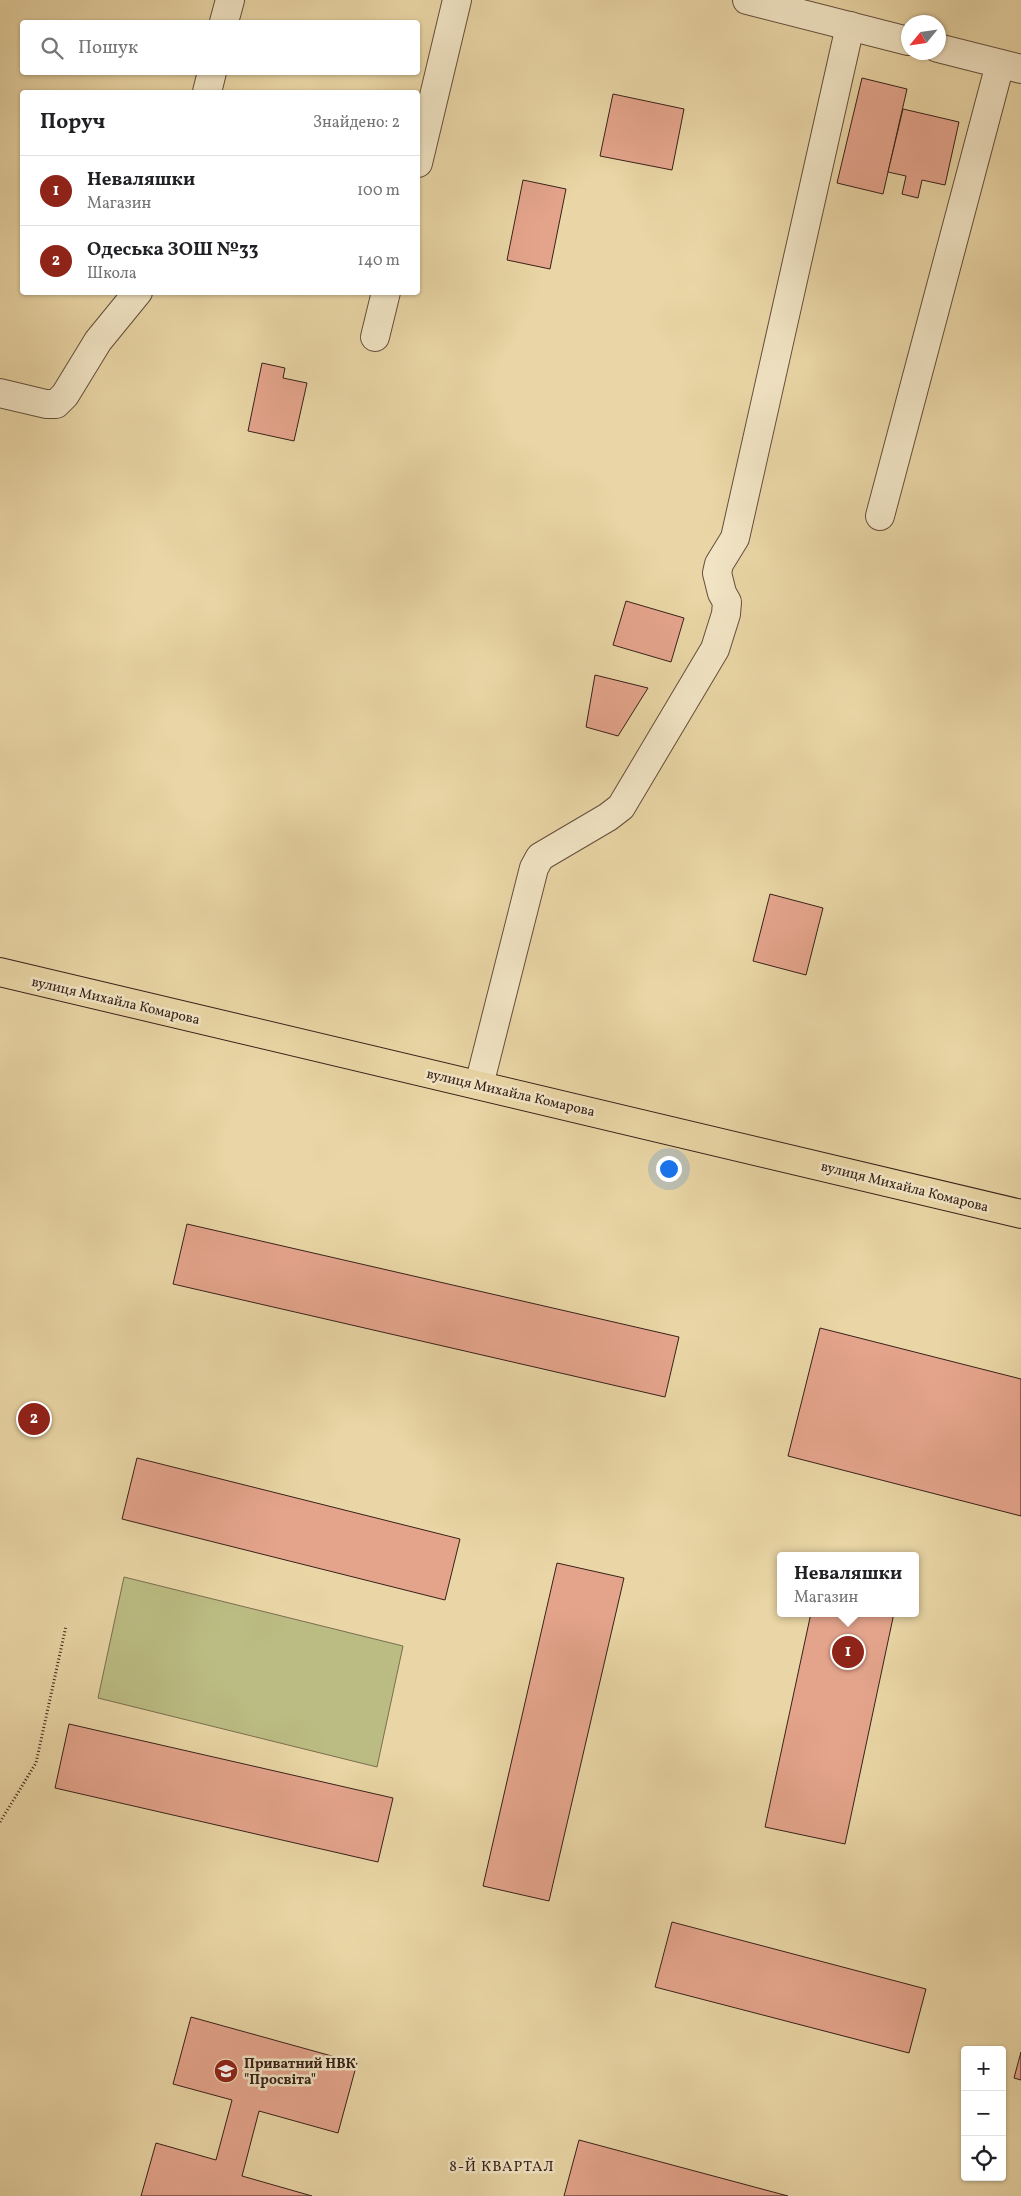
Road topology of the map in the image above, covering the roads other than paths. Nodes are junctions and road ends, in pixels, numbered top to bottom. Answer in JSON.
{"nodes":[{"id":1,"x":230,"y":0,"type":"edge"},
{"id":2,"x":457,"y":0,"type":"edge"},
{"id":3,"x":747,"y":0,"type":"edge"},
{"id":4,"x":225,"y":20,"type":"edge"},
{"id":5,"x":850,"y":26,"type":"junction"},
{"id":6,"x":901,"y":39,"type":"edge"},
{"id":7,"x":946,"y":50,"type":"edge"},
{"id":8,"x":1010,"y":66,"type":"edge"},
{"id":9,"x":211,"y":75,"type":"edge"},
{"id":10,"x":208,"y":90,"type":"edge"},
{"id":11,"x":420,"y":155,"type":"edge"},
{"id":12,"x":136,"y":295,"type":"edge"},
{"id":13,"x":385,"y":295,"type":"edge"},
{"id":14,"x":375,"y":336,"type":"dead end"},
{"id":15,"x":0,"y":393,"type":"edge"},
{"id":16,"x":880,"y":516,"type":"dead end"},
{"id":17,"x":0,"y":972,"type":"edge"},
{"id":18,"x":479,"y":1085,"type":"junction"},
{"id":19,"x":1021,"y":1214,"type":"edge"}],
"edges":[{"from":1,"to":4,"type":"street"},
{"from":2,"to":11,"type":"street"},
{"from":3,"to":5,"type":"street"},
{"from":5,"to":6,"type":"street"},
{"from":5,"to":18,"type":"street"},
{"from":7,"to":8,"type":"street"},
{"from":8,"to":16,"type":"street"},
{"from":9,"to":10,"type":"street"},
{"from":12,"to":15,"type":"street"},
{"from":13,"to":14,"type":"street"},
{"from":17,"to":18,"type":"main road","name":"вулиця Михайла Комарова"},
{"from":18,"to":19,"type":"main road","name":"вулиця Михайла Комарова"}]}
